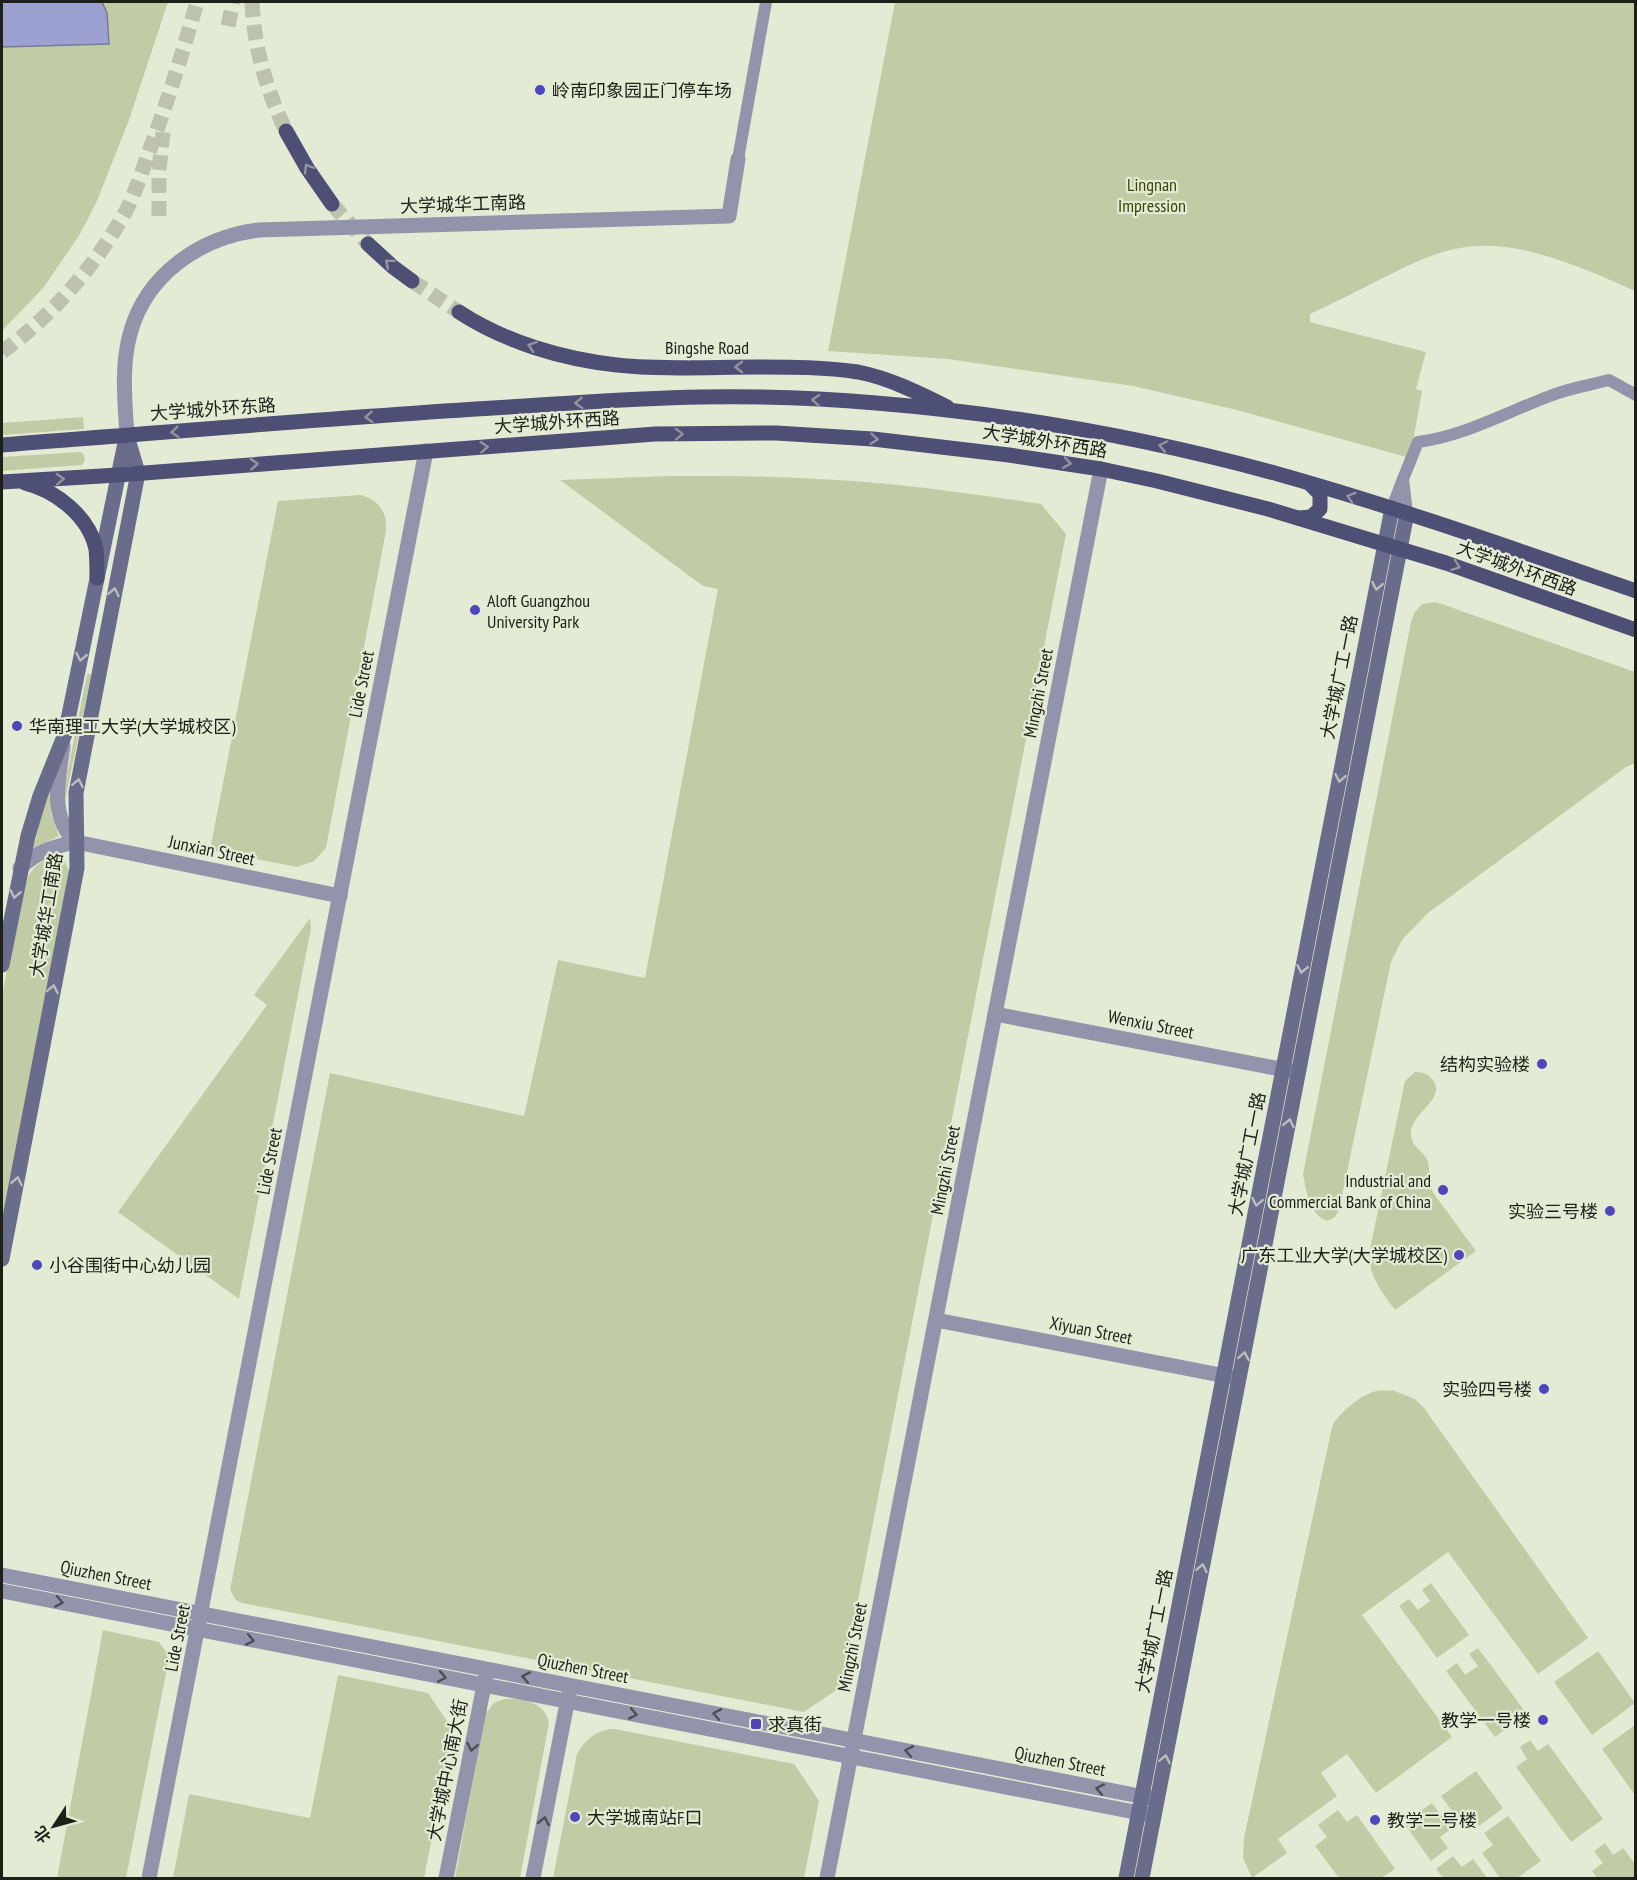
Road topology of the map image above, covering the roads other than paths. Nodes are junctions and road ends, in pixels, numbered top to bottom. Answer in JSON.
{"nodes":[{"id":1,"x":766,"y":2,"type":"edge"},
{"id":2,"x":286,"y":131,"type":"tunnel mouth"},
{"id":3,"x":738,"y":159,"type":"joint"},
{"id":4,"x":332,"y":204,"type":"tunnel mouth"},
{"id":5,"x":368,"y":244,"type":"tunnel mouth"},
{"id":6,"x":412,"y":280,"type":"tunnel mouth"},
{"id":7,"x":459,"y":312,"type":"tunnel mouth"},
{"id":8,"x":1635,"y":395,"type":"edge"},
{"id":9,"x":428,"y":412,"type":"joint"},
{"id":10,"x":958,"y":412,"type":"junction"},
{"id":11,"x":127,"y":436,"type":"junction"},
{"id":12,"x":2,"y":445,"type":"edge"},
{"id":13,"x":426,"y":451,"type":"junction"},
{"id":14,"x":1101,"y":469,"type":"junction"},
{"id":15,"x":138,"y":473,"type":"junction"},
{"id":16,"x":118,"y":475,"type":"junction"},
{"id":17,"x":1403,"y":479,"type":"junction"},
{"id":18,"x":8,"y":481,"type":"edge"},
{"id":19,"x":1309,"y":484,"type":"junction"},
{"id":20,"x":1392,"y":508,"type":"junction"},
{"id":21,"x":1407,"y":513,"type":"junction"},
{"id":22,"x":1299,"y":518,"type":"junction"},
{"id":23,"x":1385,"y":544,"type":"junction"},
{"id":24,"x":1400,"y":549,"type":"junction"},
{"id":25,"x":97,"y":578,"type":"junction"},
{"id":26,"x":1635,"y":591,"type":"edge"},
{"id":27,"x":1635,"y":630,"type":"edge"},
{"id":28,"x":65,"y":734,"type":"junction"},
{"id":29,"x":76,"y":842,"type":"junction"},
{"id":30,"x":20,"y":868,"type":"junction"},
{"id":31,"x":340,"y":896,"type":"junction"},
{"id":32,"x":2,"y":965,"type":"edge"},
{"id":33,"x":995,"y":1014,"type":"junction"},
{"id":34,"x":1283,"y":1070,"type":"junction"},
{"id":35,"x":1299,"y":1073,"type":"junction"},
{"id":36,"x":2,"y":1259,"type":"edge"},
{"id":37,"x":936,"y":1320,"type":"junction"},
{"id":38,"x":1224,"y":1376,"type":"junction"},
{"id":39,"x":1239,"y":1379,"type":"junction"},
{"id":40,"x":2,"y":1575,"type":"edge"},
{"id":41,"x":2,"y":1591,"type":"edge"},
{"id":42,"x":201,"y":1614,"type":"junction"},
{"id":43,"x":198,"y":1630,"type":"junction"},
{"id":44,"x":487,"y":1669,"type":"junction"},
{"id":45,"x":484,"y":1685,"type":"junction"},
{"id":46,"x":570,"y":1686,"type":"junction"},
{"id":47,"x":567,"y":1701,"type":"junction"},
{"id":48,"x":854,"y":1741,"type":"junction"},
{"id":49,"x":851,"y":1756,"type":"junction"},
{"id":50,"x":1142,"y":1797,"type":"junction"},
{"id":51,"x":1158,"y":1800,"type":"junction"},
{"id":52,"x":1139,"y":1813,"type":"junction"},
{"id":53,"x":1155,"y":1815,"type":"junction"},
{"id":54,"x":149,"y":1878,"type":"edge"},
{"id":55,"x":446,"y":1878,"type":"edge"},
{"id":56,"x":532,"y":1878,"type":"edge"},
{"id":57,"x":827,"y":1878,"type":"edge"},
{"id":58,"x":1126,"y":1878,"type":"edge"},
{"id":59,"x":1142,"y":1878,"type":"edge"}],
"edges":[{"from":1,"to":3,"type":"street","name":"大学城华工南路"},
{"from":4,"to":2,"type":"main road","one_way":true},
{"from":3,"to":11,"type":"street","name":"大学城华工南路"},
{"from":6,"to":5,"type":"main road","one_way":true},
{"from":10,"to":7,"type":"main road","name":"Bingshe Road","one_way":true},
{"from":8,"to":17,"type":"street"},
{"from":10,"to":9,"type":"main road","name":"大学城外环西路","one_way":true},
{"from":9,"to":11,"type":"main road","name":"大学城外环东路","one_way":true},
{"from":19,"to":10,"type":"main road","name":"大学城外环西路","one_way":true},
{"from":11,"to":12,"type":"main road","name":"大学城外环东路"},
{"from":11,"to":15,"type":"main road","name":"大学城华工南路"},
{"from":11,"to":16,"type":"main road","name":"大学城华工南路"},
{"from":13,"to":14,"type":"main road","name":"大学城外环西路","one_way":true},
{"from":15,"to":13,"type":"main road","one_way":true},
{"from":13,"to":31,"type":"street","name":"Lide Street"},
{"from":14,"to":22,"type":"main road","name":"大学城外环西路"},
{"from":14,"to":33,"type":"street","name":"Mingzhi Street"},
{"from":15,"to":16,"type":"main road"},
{"from":29,"to":15,"type":"main road","name":"大学城华工南路","one_way":true},
{"from":18,"to":16,"type":"main road","one_way":true},
{"from":16,"to":25,"type":"main road","name":"大学城华工南路"},
{"from":17,"to":20,"type":"street"},
{"from":17,"to":21,"type":"street"},
{"from":18,"to":25,"type":"main road"},
{"from":20,"to":19,"type":"main road","name":"大学城外环西路","one_way":true},
{"from":19,"to":22,"type":"main road"},
{"from":20,"to":21,"type":"main road","name":"大学城外环西路"},
{"from":20,"to":23,"type":"main road","name":"大学城广工一路"},
{"from":21,"to":24,"type":"main road","name":"大学城广工一路"},
{"from":21,"to":26,"type":"main road","name":"大学城外环西路"},
{"from":22,"to":23,"type":"main road","name":"大学城外环西路"},
{"from":23,"to":24,"type":"main road","name":"大学城外环西路"},
{"from":23,"to":34,"type":"main road","name":"大学城广工一路","one_way":true},
{"from":24,"to":27,"type":"main road","name":"大学城外环西路","one_way":true},
{"from":24,"to":35,"type":"main road","name":"大学城广工一路"},
{"from":25,"to":28,"type":"main road","name":"大学城华工南路","one_way":true},
{"from":28,"to":29,"type":"street"},
{"from":28,"to":30,"type":"main road","name":"大学城华工南路"},
{"from":29,"to":30,"type":"street","name":"Junxian Street"},
{"from":29,"to":31,"type":"street","name":"Junxian Street"},
{"from":36,"to":29,"type":"main road","name":"大学城华工南路","one_way":true},
{"from":30,"to":32,"type":"main road","name":"大学城华工南路","one_way":true},
{"from":31,"to":42,"type":"street","name":"Lide Street"},
{"from":33,"to":34,"type":"street","name":"Wenxiu Street"},
{"from":33,"to":37,"type":"street","name":"Mingzhi Street"},
{"from":34,"to":35,"type":"street","name":"Wenxiu Street"},
{"from":34,"to":38,"type":"main road","name":"大学城广工一路","one_way":true},
{"from":39,"to":35,"type":"main road","name":"大学城广工一路","one_way":true},
{"from":37,"to":38,"type":"street","name":"Xiyuan Street"},
{"from":37,"to":48,"type":"street","name":"Mingzhi Street"},
{"from":38,"to":39,"type":"street","name":"Xiyuan Street"},
{"from":38,"to":50,"type":"main road","name":"大学城广工一路"},
{"from":51,"to":39,"type":"main road","name":"大学城广工一路","one_way":true},
{"from":40,"to":42,"type":"street","name":"Qiuzhen Street"},
{"from":41,"to":43,"type":"street","name":"Qiuzhen Street","one_way":true},
{"from":42,"to":43,"type":"street","name":"Lide Street"},
{"from":42,"to":44,"type":"street","name":"Qiuzhen Street"},
{"from":43,"to":45,"type":"street","name":"Qiuzhen Street","one_way":true},
{"from":43,"to":54,"type":"street","name":"Lide Street"},
{"from":44,"to":45,"type":"street","name":"大学城中心南大街"},
{"from":46,"to":44,"type":"street","name":"Qiuzhen Street","one_way":true},
{"from":45,"to":47,"type":"street","name":"Qiuzhen Street"},
{"from":45,"to":55,"type":"street","name":"大学城中心南大街","one_way":true},
{"from":46,"to":47,"type":"street"},
{"from":48,"to":46,"type":"street","name":"Qiuzhen Street","one_way":true},
{"from":47,"to":49,"type":"street","name":"Qiuzhen Street","one_way":true},
{"from":56,"to":47,"type":"street","one_way":true},
{"from":48,"to":49,"type":"street","name":"Mingzhi Street"},
{"from":50,"to":48,"type":"street","name":"Qiuzhen Street","one_way":true},
{"from":49,"to":52,"type":"street","name":"Qiuzhen Street"},
{"from":49,"to":57,"type":"street","name":"Mingzhi Street"},
{"from":50,"to":51,"type":"street","name":"Qiuzhen Street"},
{"from":50,"to":52,"type":"main road","name":"大学城广工一路"},
{"from":51,"to":53,"type":"main road","name":"大学城广工一路"},
{"from":52,"to":53,"type":"street","name":"Qiuzhen Street"},
{"from":52,"to":58,"type":"main road","name":"大学城广工一路"},
{"from":53,"to":59,"type":"main road","name":"大学城广工一路"}]}
